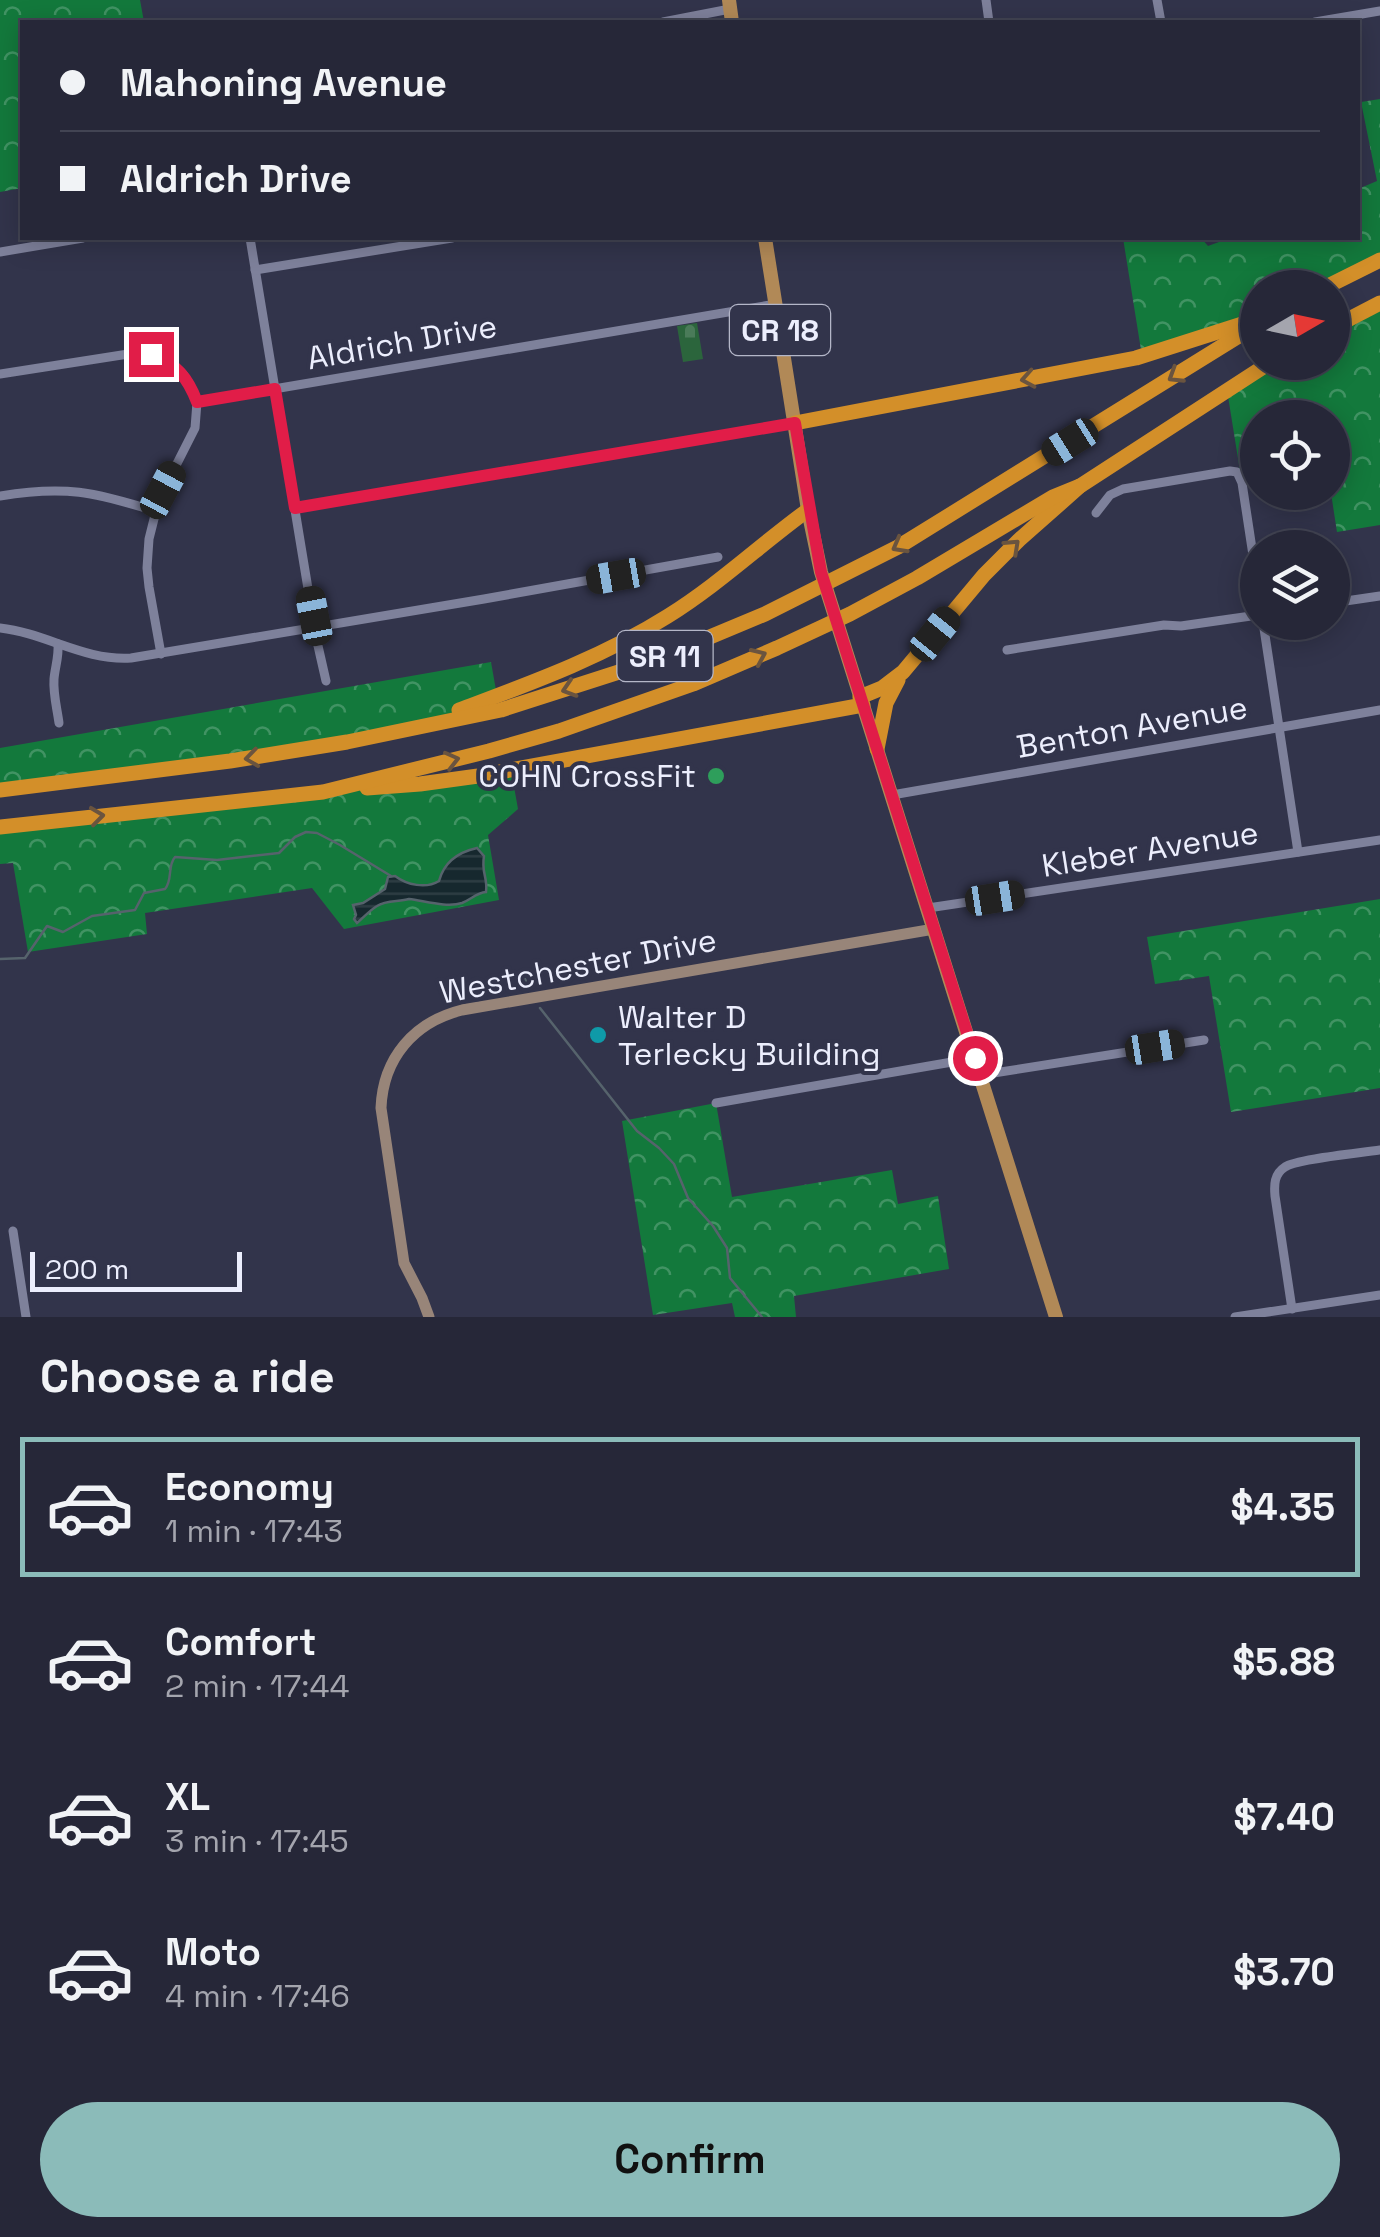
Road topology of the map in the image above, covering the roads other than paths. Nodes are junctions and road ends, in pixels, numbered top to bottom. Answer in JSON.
{"nodes":[{"id":1,"x":731,"y":10,"type":"edge"},
{"id":2,"x":1380,"y":11,"type":"edge"},
{"id":3,"x":674,"y":20,"type":"edge"},
{"id":4,"x":1327,"y":20,"type":"edge"},
{"id":5,"x":71,"y":240,"type":"edge"},
{"id":6,"x":250,"y":240,"type":"edge"},
{"id":7,"x":440,"y":240,"type":"edge"},
{"id":8,"x":766,"y":240,"type":"edge"},
{"id":9,"x":0,"y":252,"type":"edge"},
{"id":10,"x":1380,"y":260,"type":"edge"},
{"id":11,"x":255,"y":270,"type":"junction"},
{"id":12,"x":1350,"y":275,"type":"edge"},
{"id":13,"x":1380,"y":303,"type":"edge"},
{"id":14,"x":776,"y":304,"type":"junction"},
{"id":15,"x":1350,"y":319,"type":"edge"},
{"id":16,"x":1240,"y":327,"type":"edge"},
{"id":17,"x":1240,"y":332,"type":"edge"},
{"id":18,"x":0,"y":374,"type":"edge"},
{"id":19,"x":1242,"y":380,"type":"edge"},
{"id":20,"x":275,"y":389,"type":"junction"},
{"id":21,"x":197,"y":402,"type":"junction"},
{"id":22,"x":795,"y":423,"type":"junction"},
{"id":23,"x":1080,"y":486,"type":"junction"},
{"id":24,"x":0,"y":496,"type":"edge"},
{"id":25,"x":295,"y":508,"type":"junction"},
{"id":26,"x":808,"y":510,"type":"junction"},
{"id":27,"x":156,"y":511,"type":"junction"},
{"id":28,"x":1096,"y":513,"type":"dead end"},
{"id":29,"x":1248,"y":530,"type":"edge"},
{"id":30,"x":718,"y":558,"type":"dead end"},
{"id":31,"x":1380,"y":596,"type":"edge"},
{"id":32,"x":1350,"y":600,"type":"edge"},
{"id":33,"x":1240,"y":618,"type":"edge"},
{"id":34,"x":0,"y":628,"type":"edge"},
{"id":35,"x":315,"y":628,"type":"junction"},
{"id":36,"x":1266,"y":640,"type":"edge"},
{"id":37,"x":58,"y":644,"type":"junction"},
{"id":38,"x":1007,"y":650,"type":"dead end"},
{"id":39,"x":160,"y":654,"type":"junction"},
{"id":40,"x":902,"y":672,"type":"junction"},
{"id":41,"x":326,"y":680,"type":"dead end"},
{"id":42,"x":862,"y":701,"type":"junction"},
{"id":43,"x":1380,"y":710,"type":"edge"},
{"id":44,"x":59,"y":723,"type":"dead end"},
{"id":45,"x":418,"y":726,"type":"junction"},
{"id":46,"x":1278,"y":727,"type":"junction"},
{"id":47,"x":878,"y":749,"type":"junction"},
{"id":48,"x":0,"y":790,"type":"edge"},
{"id":49,"x":323,"y":792,"type":"junction"},
{"id":50,"x":892,"y":795,"type":"junction"},
{"id":51,"x":0,"y":827,"type":"edge"},
{"id":52,"x":1380,"y":840,"type":"edge"},
{"id":53,"x":1298,"y":852,"type":"junction"},
{"id":54,"x":928,"y":908,"type":"junction"},
{"id":55,"x":934,"y":929,"type":"junction"},
{"id":56,"x":1204,"y":1040,"type":"dead end"},
{"id":57,"x":975,"y":1058,"type":"junction"},
{"id":58,"x":981,"y":1076,"type":"junction"},
{"id":59,"x":716,"y":1103,"type":"dead end"},
{"id":60,"x":1380,"y":1150,"type":"edge"},
{"id":61,"x":13,"y":1231,"type":"dead end"},
{"id":62,"x":1380,"y":1295,"type":"edge"},
{"id":63,"x":1292,"y":1308,"type":"junction"},
{"id":64,"x":26,"y":1317,"type":"edge"},
{"id":65,"x":429,"y":1317,"type":"edge"},
{"id":66,"x":1056,"y":1317,"type":"edge"},
{"id":67,"x":1234,"y":1317,"type":"edge"}],
"edges":[{"from":1,"to":3,"type":"street"},
{"from":2,"to":4,"type":"street"},
{"from":5,"to":9,"type":"street"},
{"from":6,"to":11,"type":"street"},
{"from":7,"to":11,"type":"street"},
{"from":8,"to":14,"type":"main road","number":"CR 18"},
{"from":10,"to":12,"type":"highway"},
{"from":11,"to":20,"type":"street"},
{"from":13,"to":15,"type":"highway"},
{"from":14,"to":20,"type":"street","name":"Aldrich Drive"},
{"from":14,"to":22,"type":"main road","number":"CR 18"},
{"from":16,"to":22,"type":"highway","one_way":true},
{"from":17,"to":45,"type":"highway","number":"SR 11","one_way":true},
{"from":18,"to":21,"type":"street"},
{"from":19,"to":23,"type":"highway","number":"SR 11"},
{"from":20,"to":21,"type":"street","name":"Aldrich Drive"},
{"from":20,"to":25,"type":"street"},
{"from":21,"to":27,"type":"street"},
{"from":22,"to":25,"type":"street"},
{"from":22,"to":26,"type":"main road","number":"CR 18"},
{"from":40,"to":23,"type":"highway","one_way":true},
{"from":49,"to":23,"type":"highway","number":"SR 11","one_way":true},
{"from":24,"to":27,"type":"street"},
{"from":25,"to":35,"type":"street"},
{"from":26,"to":42,"type":"main road","number":"CR 18"},
{"from":26,"to":45,"type":"highway"},
{"from":27,"to":39,"type":"street"},
{"from":28,"to":29,"type":"street"},
{"from":30,"to":35,"type":"street"},
{"from":31,"to":32,"type":"street"},
{"from":33,"to":38,"type":"street"},
{"from":34,"to":37,"type":"street"},
{"from":35,"to":39,"type":"street"},
{"from":35,"to":41,"type":"street"},
{"from":36,"to":46,"type":"street"},
{"from":37,"to":39,"type":"street"},
{"from":37,"to":44,"type":"street"},
{"from":40,"to":42,"type":"highway"},
{"from":40,"to":47,"type":"highway"},
{"from":42,"to":47,"type":"main road","number":"CR 18"},
{"from":42,"to":49,"type":"highway"},
{"from":43,"to":46,"type":"street","name":"Benton Avenue"},
{"from":45,"to":48,"type":"highway","number":"SR 11","one_way":true},
{"from":46,"to":50,"type":"street","name":"Benton Avenue"},
{"from":46,"to":53,"type":"street"},
{"from":47,"to":50,"type":"main road","number":"CR 18"},
{"from":51,"to":49,"type":"highway","number":"SR 11","one_way":true},
{"from":50,"to":54,"type":"main road","number":"CR 18"},
{"from":52,"to":53,"type":"street","name":"Kleber Avenue"},
{"from":53,"to":54,"type":"street","name":"Kleber Avenue"},
{"from":54,"to":55,"type":"main road","number":"CR 18"},
{"from":55,"to":57,"type":"main road","number":"CR 18"},
{"from":55,"to":65,"type":"street","name":"Westchester Drive"},
{"from":56,"to":58,"type":"street"},
{"from":57,"to":58,"type":"main road","number":"CR 18"},
{"from":57,"to":59,"type":"street"},
{"from":58,"to":66,"type":"main road","number":"CR 18"},
{"from":60,"to":63,"type":"street"},
{"from":61,"to":64,"type":"street"},
{"from":62,"to":63,"type":"street"},
{"from":63,"to":67,"type":"street"}]}
